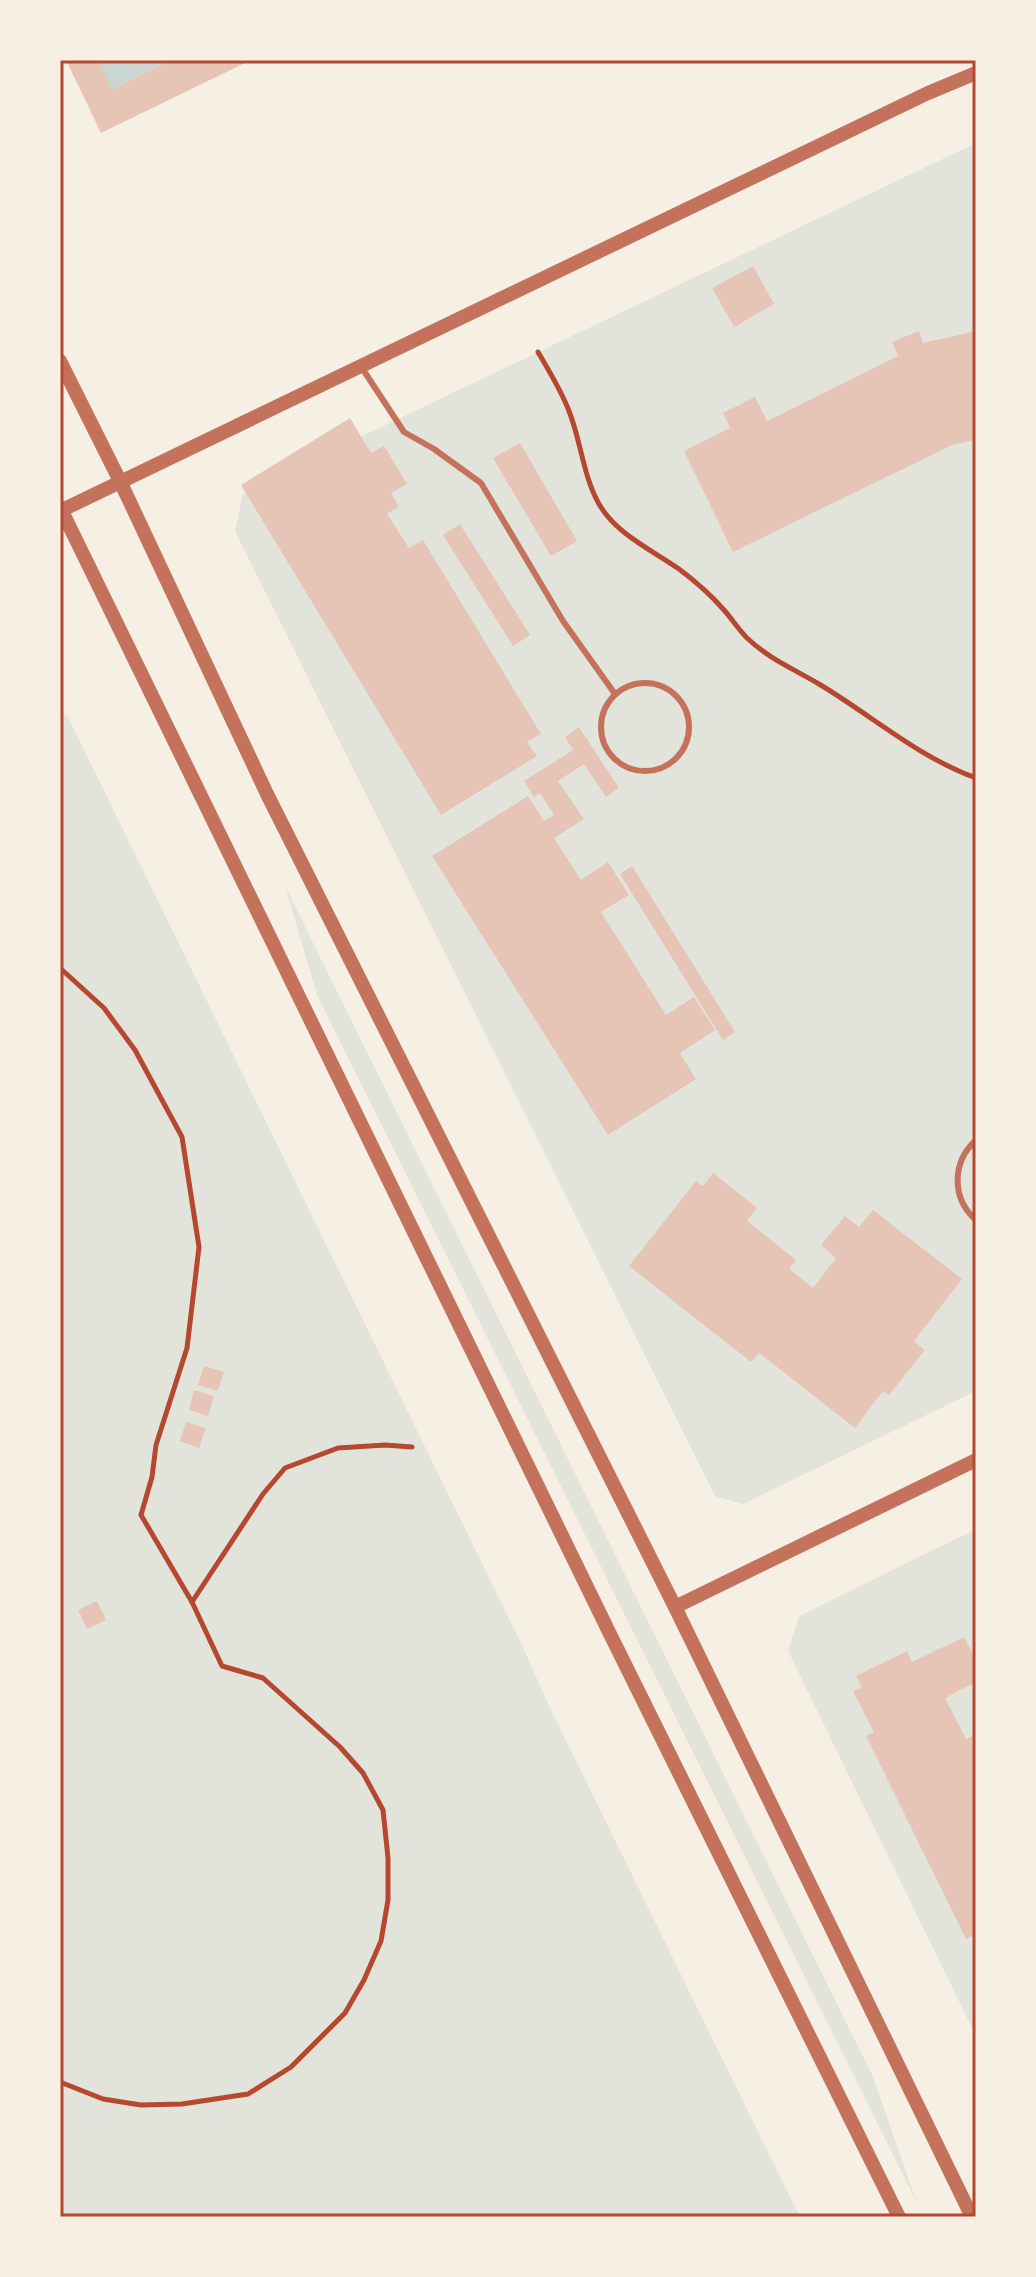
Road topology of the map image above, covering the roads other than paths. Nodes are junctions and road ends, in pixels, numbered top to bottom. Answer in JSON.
{"nodes":[{"id":1,"x":976,"y":73,"type":"edge"},
{"id":2,"x":60,"y":361,"type":"edge"},
{"id":3,"x":360,"y":365,"type":"junction"},
{"id":4,"x":120,"y":481,"type":"junction"},
{"id":5,"x":60,"y":509,"type":"edge"},
{"id":6,"x":615,"y":694,"type":"junction"},
{"id":7,"x":976,"y":1140,"type":"edge"},
{"id":8,"x":976,"y":1220,"type":"edge"},
{"id":9,"x":976,"y":1460,"type":"edge"},
{"id":10,"x":675,"y":1607,"type":"junction"},
{"id":11,"x":899,"y":2217,"type":"edge"},
{"id":12,"x":972,"y":2217,"type":"edge"}],
"edges":[{"from":1,"to":3,"type":"street"},
{"from":2,"to":4,"type":"street"},
{"from":3,"to":4,"type":"street"},
{"from":3,"to":6,"type":"lane"},
{"from":4,"to":5,"type":"street"},
{"from":4,"to":10,"type":"street"},
{"from":5,"to":11,"type":"street"},
{"from":6,"to":6,"type":"lane"},
{"from":7,"to":8,"type":"lane"},
{"from":9,"to":10,"type":"street"},
{"from":10,"to":12,"type":"street"}]}
